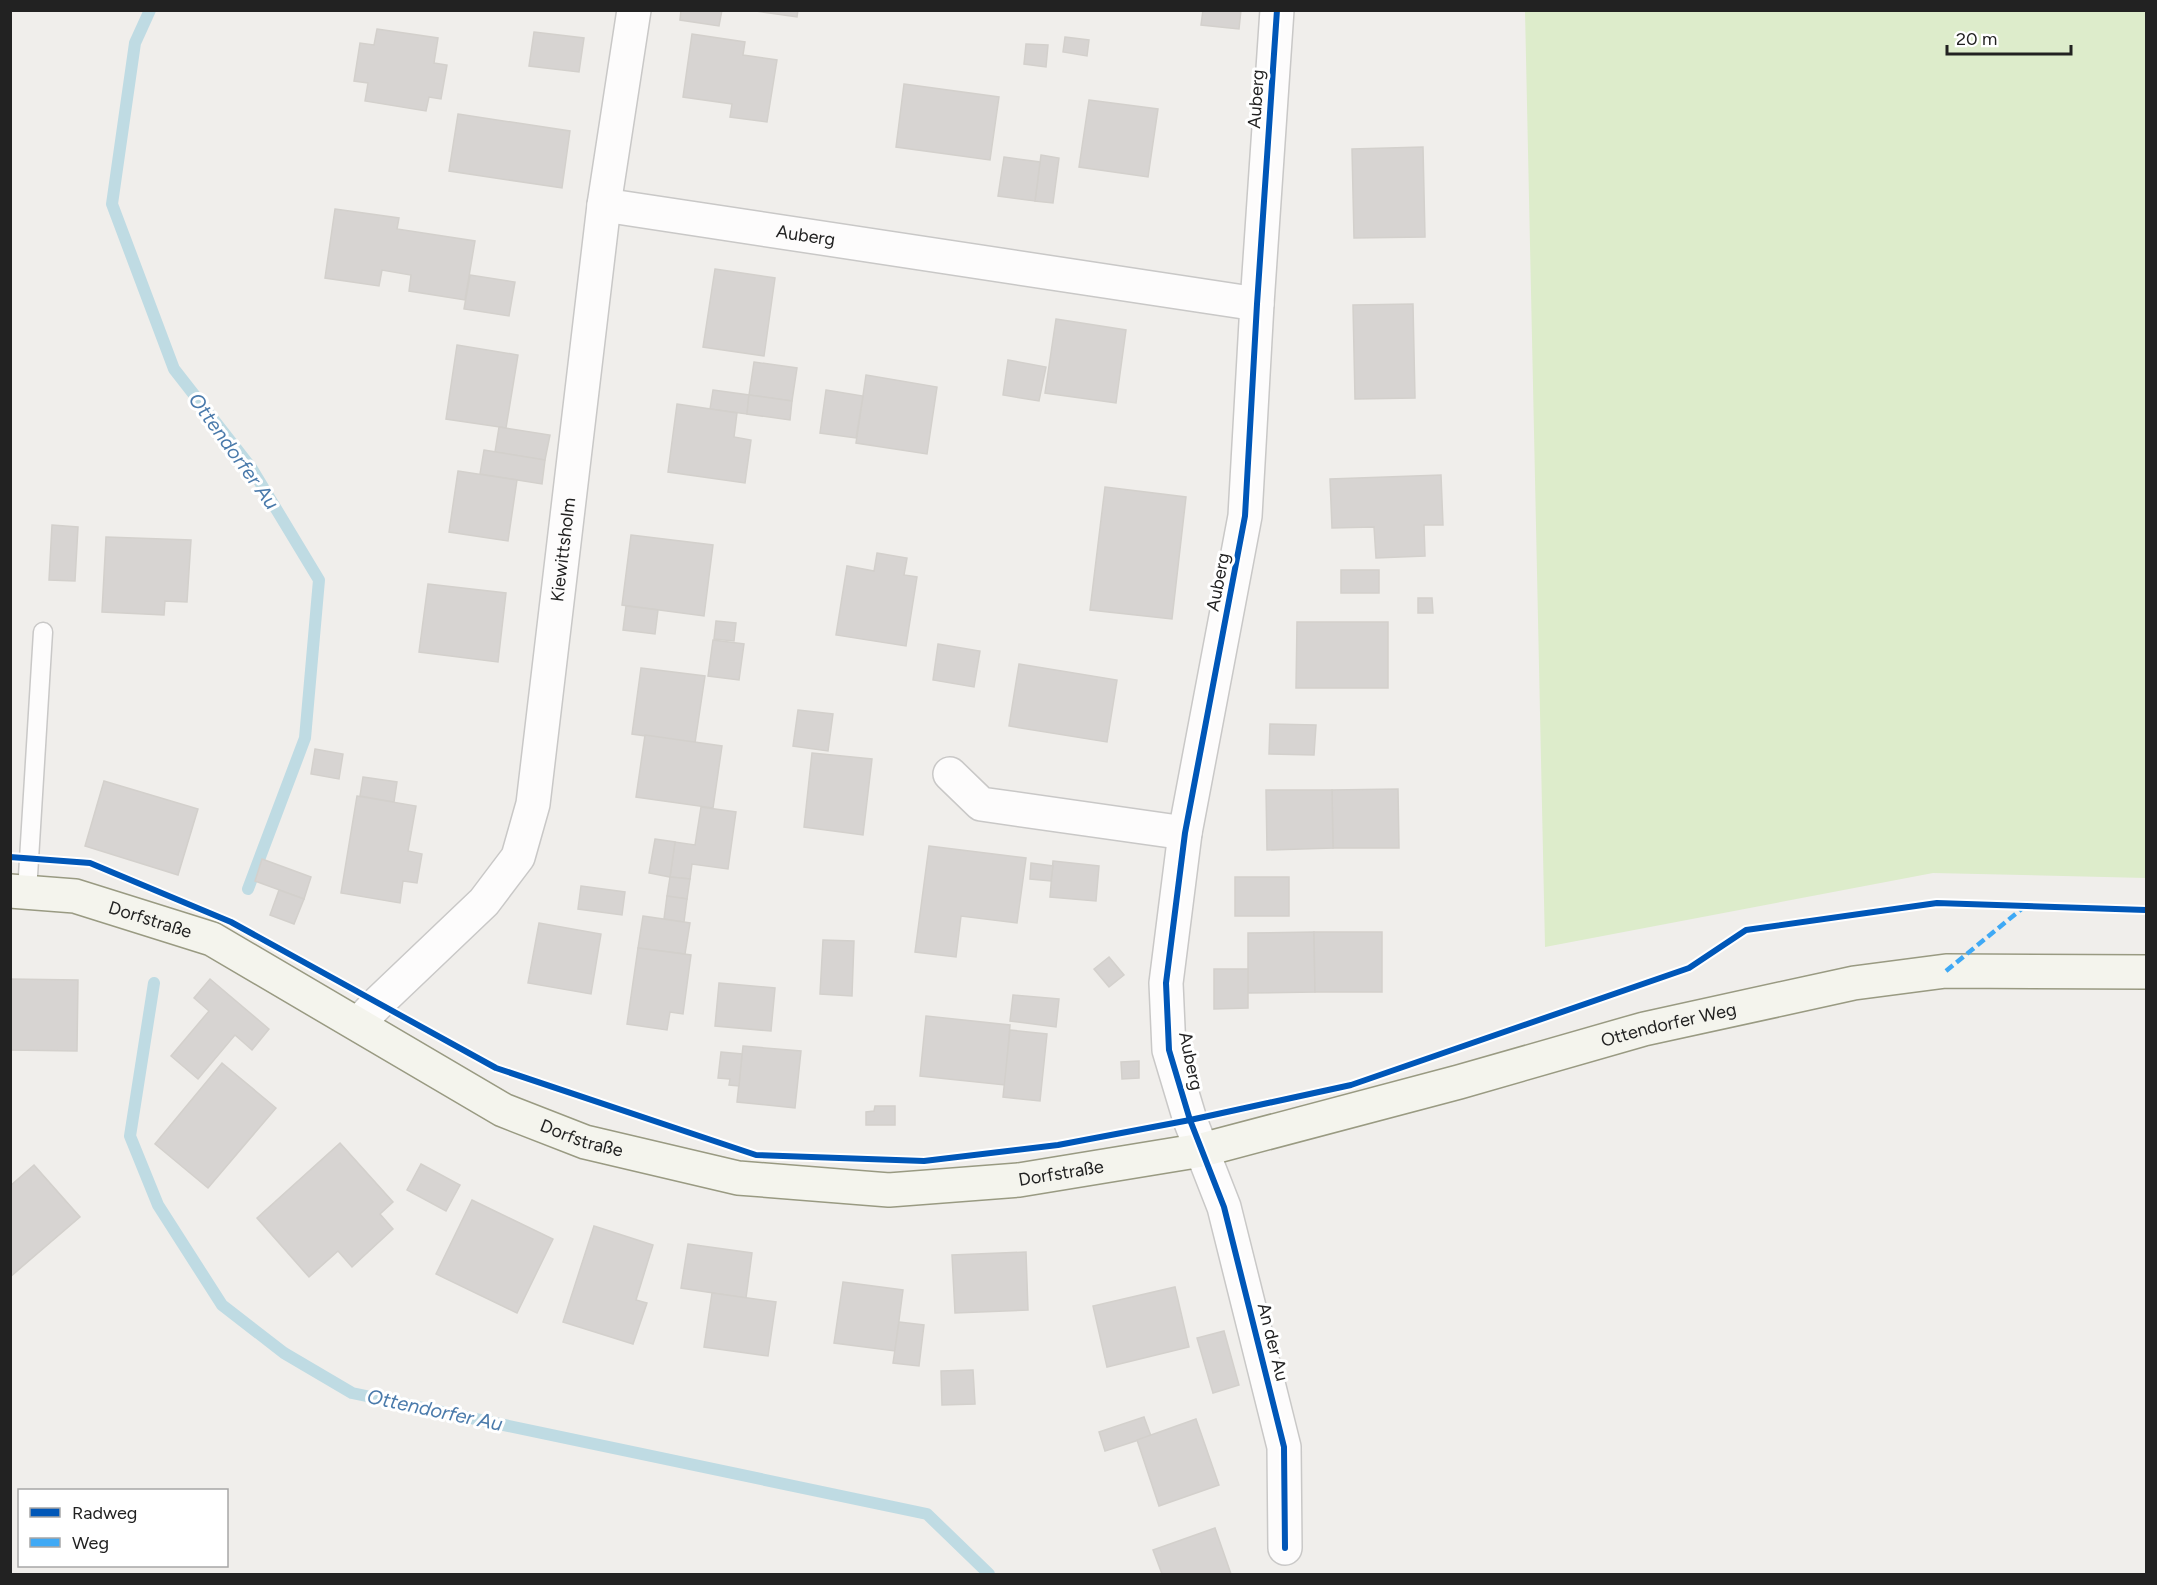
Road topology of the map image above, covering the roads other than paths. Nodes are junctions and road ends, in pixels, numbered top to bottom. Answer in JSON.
{"nodes":[{"id":1,"x":634,"y":10,"type":"edge"},
{"id":2,"x":1277,"y":10,"type":"edge"},
{"id":3,"x":603,"y":205,"type":"junction"},
{"id":4,"x":1257,"y":304,"type":"junction"},
{"id":5,"x":43,"y":632,"type":"dead end"},
{"id":6,"x":950,"y":774,"type":"dead end"},
{"id":7,"x":1185,"y":833,"type":"junction"},
{"id":8,"x":19,"y":891,"type":"edge"},
{"id":9,"x":2146,"y":972,"type":"edge"},
{"id":10,"x":358,"y":1024,"type":"junction"},
{"id":11,"x":1202,"y":1149,"type":"junction"},
{"id":12,"x":1285,"y":1548,"type":"dead end"}],
"edges":[{"from":1,"to":3,"type":"street","name":"Kiewittsholm"},
{"from":2,"to":4,"type":"street","name":"Auberg"},
{"from":3,"to":4,"type":"street","name":"Auberg"},
{"from":3,"to":10,"type":"street","name":"Kiewittsholm"},
{"from":4,"to":7,"type":"street","name":"Auberg"},
{"from":5,"to":8,"type":"lane"},
{"from":6,"to":7,"type":"street"},
{"from":7,"to":11,"type":"street","name":"Auberg"},
{"from":8,"to":10,"type":"main road","name":"Dorfstraße"},
{"from":9,"to":11,"type":"main road","name":"Ottendorfer Weg"},
{"from":10,"to":11,"type":"main road","name":"Dorfstraße"},
{"from":11,"to":12,"type":"street","name":"An der Au"}]}
